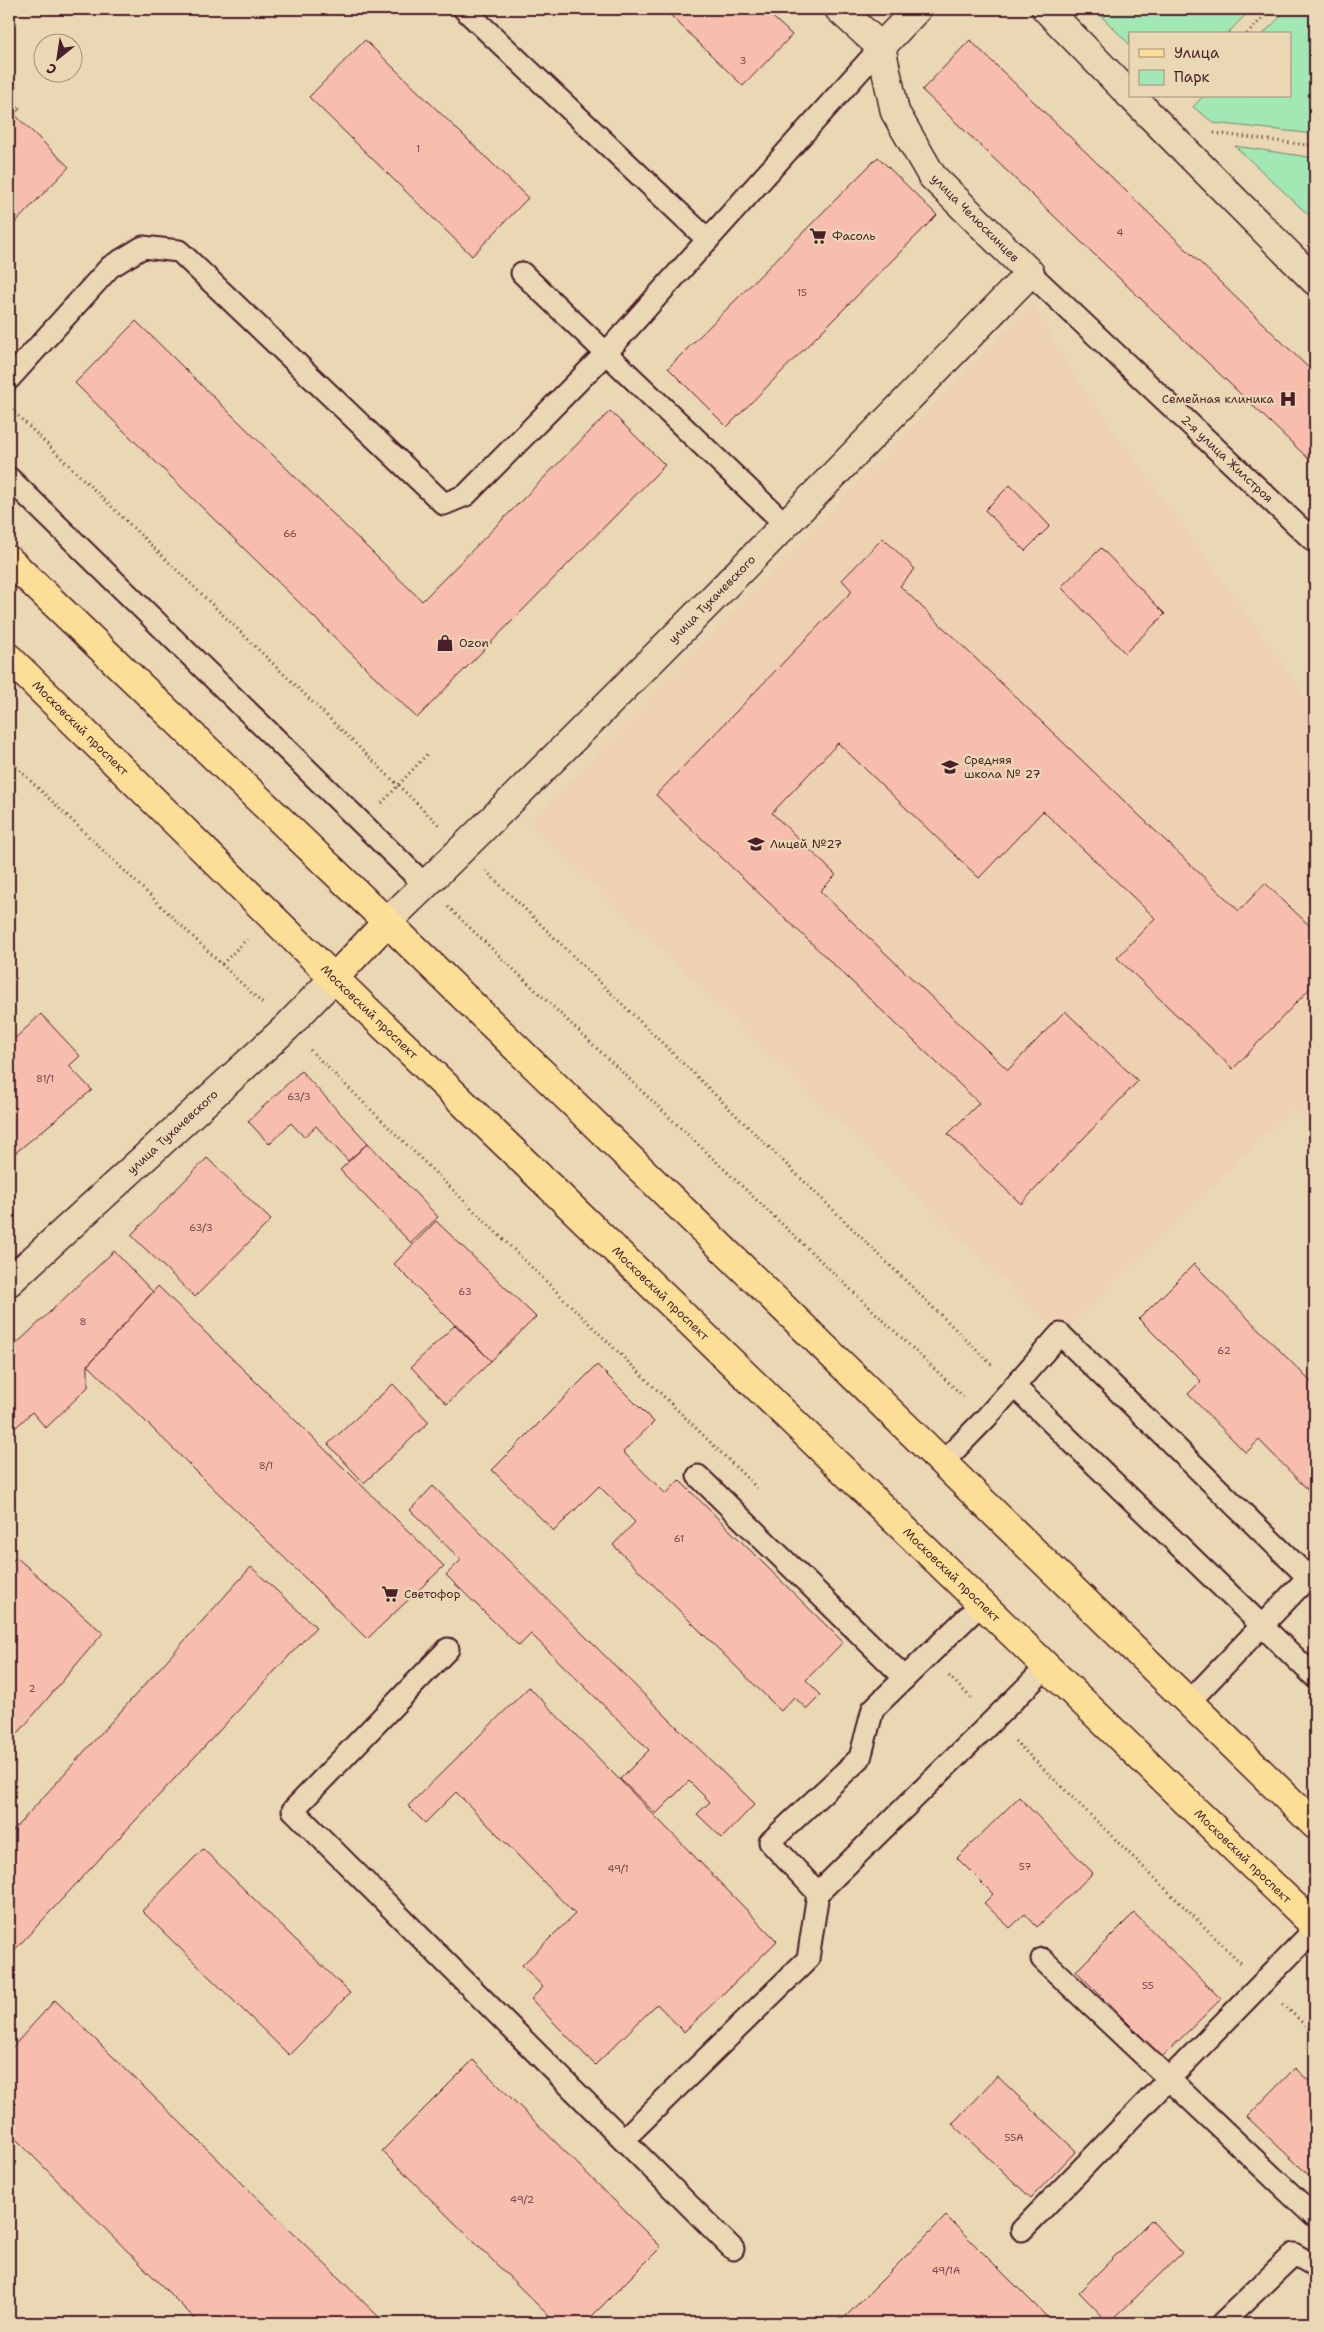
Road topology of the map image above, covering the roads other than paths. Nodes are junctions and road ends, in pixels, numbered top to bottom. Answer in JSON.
{"nodes":[{"id":1,"x":464,"y":9,"type":"edge"},
{"id":2,"x":838,"y":9,"type":"edge"},
{"id":3,"x":917,"y":9,"type":"edge"},
{"id":4,"x":1046,"y":9,"type":"edge"},
{"id":5,"x":881,"y":47,"type":"junction"},
{"id":6,"x":1129,"y":94,"type":"edge"},
{"id":7,"x":1133,"y":98,"type":"edge"},
{"id":8,"x":708,"y":240,"type":"junction"},
{"id":9,"x":522,"y":273,"type":"dead end"},
{"id":10,"x":1030,"y":273,"type":"junction"},
{"id":11,"x":1315,"y":281,"type":"edge"},
{"id":12,"x":606,"y":353,"type":"junction"},
{"id":13,"x":9,"y":379,"type":"edge"},
{"id":14,"x":9,"y":478,"type":"edge"},
{"id":15,"x":785,"y":524,"type":"junction"},
{"id":16,"x":1315,"y":542,"type":"edge"},
{"id":17,"x":9,"y":560,"type":"edge"},
{"id":18,"x":9,"y":658,"type":"edge"},
{"id":19,"x":425,"y":885,"type":"junction"},
{"id":20,"x":387,"y":922,"type":"junction"},
{"id":21,"x":334,"y":978,"type":"junction"},
{"id":22,"x":9,"y":1282,"type":"edge"},
{"id":23,"x":1015,"y":1387,"type":"junction"},
{"id":24,"x":942,"y":1463,"type":"junction"},
{"id":25,"x":698,"y":1476,"type":"dead end"},
{"id":26,"x":1312,"y":1574,"type":"edge"},
{"id":27,"x":982,"y":1603,"type":"junction"},
{"id":28,"x":1262,"y":1625,"type":"junction"},
{"id":29,"x":448,"y":1649,"type":"dead end"},
{"id":30,"x":1047,"y":1667,"type":"junction"},
{"id":31,"x":1315,"y":1677,"type":"edge"},
{"id":32,"x":905,"y":1678,"type":"junction"},
{"id":33,"x":1189,"y":1702,"type":"junction"},
{"id":34,"x":1315,"y":1825,"type":"edge"},
{"id":35,"x":818,"y":1893,"type":"junction"},
{"id":36,"x":1315,"y":1926,"type":"edge"},
{"id":37,"x":1315,"y":1929,"type":"edge"},
{"id":38,"x":1042,"y":1959,"type":"dead end"},
{"id":39,"x":1169,"y":2079,"type":"junction"},
{"id":40,"x":624,"y":2139,"type":"junction"},
{"id":41,"x":1315,"y":2217,"type":"edge"},
{"id":42,"x":1022,"y":2230,"type":"dead end"},
{"id":43,"x":733,"y":2248,"type":"dead end"},
{"id":44,"x":1315,"y":2266,"type":"edge"},
{"id":45,"x":1222,"y":2323,"type":"edge"}],
"edges":[{"from":1,"to":8,"type":"lane"},
{"from":2,"to":5,"type":"street"},
{"from":3,"to":5,"type":"street"},
{"from":4,"to":6,"type":"street"},
{"from":5,"to":8,"type":"lane"},
{"from":5,"to":10,"type":"street","name":"улица Челюскинцев"},
{"from":7,"to":11,"type":"street"},
{"from":8,"to":12,"type":"lane"},
{"from":9,"to":12,"type":"lane"},
{"from":10,"to":15,"type":"street","name":"улица Тухачевского"},
{"from":10,"to":16,"type":"lane","name":"2-я улица Жилстроя"},
{"from":12,"to":13,"type":"lane"},
{"from":12,"to":15,"type":"lane"},
{"from":14,"to":19,"type":"lane"},
{"from":15,"to":19,"type":"street","name":"улица Тухачевского"},
{"from":17,"to":20,"type":"main road"},
{"from":18,"to":21,"type":"main road","name":"Московский проспект"},
{"from":19,"to":20,"type":"street","name":"улица Тухачевского"},
{"from":20,"to":21,"type":"main road"},
{"from":20,"to":24,"type":"main road"},
{"from":21,"to":22,"type":"street","name":"улица Тухачевского"},
{"from":21,"to":27,"type":"main road","name":"Московский проспект"},
{"from":23,"to":24,"type":"lane"},
{"from":23,"to":26,"type":"lane"},
{"from":23,"to":28,"type":"lane"},
{"from":24,"to":33,"type":"main road"},
{"from":25,"to":32,"type":"lane"},
{"from":26,"to":28,"type":"lane"},
{"from":27,"to":30,"type":"main road","name":"Московский проспект"},
{"from":27,"to":32,"type":"lane"},
{"from":28,"to":31,"type":"lane"},
{"from":28,"to":33,"type":"lane"},
{"from":29,"to":40,"type":"lane"},
{"from":30,"to":35,"type":"lane"},
{"from":30,"to":36,"type":"main road","name":"Московский проспект"},
{"from":32,"to":35,"type":"lane"},
{"from":33,"to":34,"type":"main road"},
{"from":35,"to":40,"type":"lane"},
{"from":37,"to":39,"type":"lane"},
{"from":38,"to":39,"type":"lane"},
{"from":39,"to":41,"type":"lane"},
{"from":39,"to":42,"type":"lane"},
{"from":40,"to":43,"type":"lane"},
{"from":44,"to":45,"type":"lane"}]}
